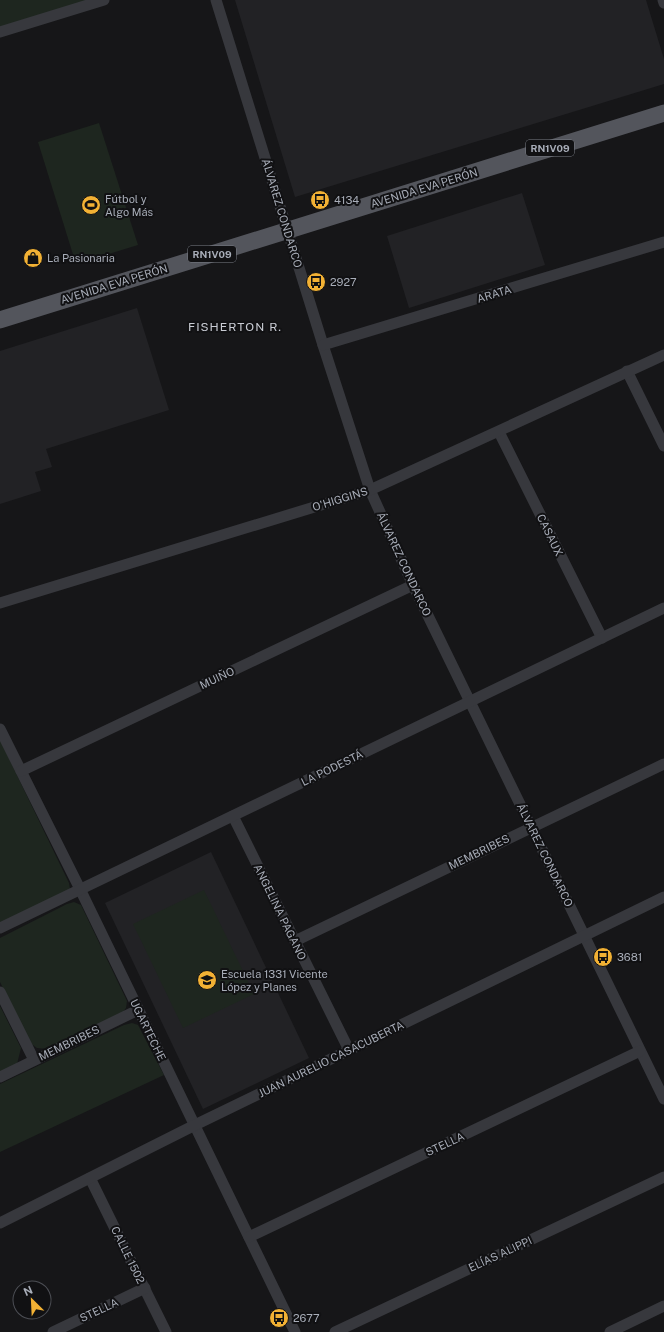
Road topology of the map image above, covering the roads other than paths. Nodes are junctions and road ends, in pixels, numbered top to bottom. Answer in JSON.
{"nodes":[{"id":1,"x":104,"y":0,"type":"edge"},
{"id":2,"x":216,"y":0,"type":"edge"},
{"id":3,"x":0,"y":32,"type":"edge"},
{"id":4,"x":664,"y":113,"type":"edge"},
{"id":5,"x":287,"y":230,"type":"junction"},
{"id":6,"x":664,"y":242,"type":"edge"},
{"id":7,"x":0,"y":320,"type":"edge"},
{"id":8,"x":323,"y":345,"type":"junction"},
{"id":9,"x":664,"y":355,"type":"edge"},
{"id":10,"x":627,"y":371,"type":"junction"},
{"id":11,"x":499,"y":432,"type":"junction"},
{"id":12,"x":664,"y":446,"type":"edge"},
{"id":13,"x":370,"y":490,"type":"junction"},
{"id":14,"x":413,"y":585,"type":"junction"},
{"id":15,"x":0,"y":603,"type":"edge"},
{"id":16,"x":664,"y":608,"type":"edge"},
{"id":17,"x":602,"y":638,"type":"junction"},
{"id":18,"x":470,"y":702,"type":"junction"},
{"id":19,"x":0,"y":729,"type":"edge"},
{"id":20,"x":664,"y":764,"type":"edge"},
{"id":21,"x":21,"y":771,"type":"junction"},
{"id":22,"x":233,"y":816,"type":"junction"},
{"id":23,"x":532,"y":827,"type":"junction"},
{"id":24,"x":80,"y":890,"type":"junction"},
{"id":25,"x":664,"y":897,"type":"edge"},
{"id":26,"x":0,"y":928,"type":"edge"},
{"id":27,"x":585,"y":936,"type":"junction"},
{"id":28,"x":294,"y":941,"type":"junction"},
{"id":29,"x":0,"y":992,"type":"edge"},
{"id":30,"x":138,"y":1010,"type":"junction"},
{"id":31,"x":349,"y":1050,"type":"junction"},
{"id":32,"x":640,"y":1051,"type":"junction"},
{"id":33,"x":34,"y":1060,"type":"junction"},
{"id":34,"x":0,"y":1077,"type":"edge"},
{"id":35,"x":664,"y":1099,"type":"edge"},
{"id":36,"x":195,"y":1125,"type":"junction"},
{"id":37,"x":664,"y":1177,"type":"edge"},
{"id":38,"x":90,"y":1178,"type":"junction"},
{"id":39,"x":0,"y":1223,"type":"edge"},
{"id":40,"x":249,"y":1237,"type":"junction"},
{"id":41,"x":145,"y":1288,"type":"junction"},
{"id":42,"x":664,"y":1306,"type":"edge"},
{"id":43,"x":53,"y":1332,"type":"edge"},
{"id":44,"x":166,"y":1332,"type":"edge"},
{"id":45,"x":295,"y":1332,"type":"edge"},
{"id":46,"x":335,"y":1332,"type":"edge"},
{"id":47,"x":610,"y":1332,"type":"edge"}],
"edges":[{"from":1,"to":3,"type":"street"},
{"from":2,"to":5,"type":"street","name":"ÁLVAREZ CONDARCO"},
{"from":4,"to":5,"type":"main road","name":"AVENIDA EVA PERÓN","number":"RN1V09"},
{"from":5,"to":7,"type":"main road","name":"AVENIDA EVA PERÓN","number":"RN1V09"},
{"from":5,"to":8,"type":"street","name":"ÁLVAREZ CONDARCO"},
{"from":6,"to":8,"type":"street","name":"ARATA"},
{"from":8,"to":13,"type":"street","name":"ÁLVAREZ CONDARCO"},
{"from":9,"to":10,"type":"street","name":"O'HIGGINS"},
{"from":10,"to":11,"type":"street","name":"O'HIGGINS"},
{"from":10,"to":12,"type":"street"},
{"from":11,"to":13,"type":"street","name":"O'HIGGINS"},
{"from":11,"to":17,"type":"street","name":"CASAUX"},
{"from":13,"to":14,"type":"street","name":"ÁLVAREZ CONDARCO"},
{"from":13,"to":15,"type":"street","name":"O'HIGGINS"},
{"from":14,"to":18,"type":"street","name":"ÁLVAREZ CONDARCO"},
{"from":14,"to":21,"type":"street","name":"MUIÑO"},
{"from":16,"to":17,"type":"street","name":"LA PODESTÁ"},
{"from":17,"to":18,"type":"street","name":"LA PODESTÁ"},
{"from":18,"to":22,"type":"street","name":"LA PODESTÁ"},
{"from":18,"to":23,"type":"street","name":"ÁLVAREZ CONDARCO"},
{"from":19,"to":21,"type":"street","name":"UGARTECHE"},
{"from":20,"to":23,"type":"street","name":"MEMBRIBES"},
{"from":21,"to":24,"type":"street","name":"UGARTECHE"},
{"from":22,"to":24,"type":"street","name":"LA PODESTÁ"},
{"from":22,"to":28,"type":"street","name":"ANGELINA PAGANO"},
{"from":23,"to":27,"type":"street","name":"ÁLVAREZ CONDARCO"},
{"from":23,"to":28,"type":"street","name":"MEMBRIBES"},
{"from":24,"to":26,"type":"street","name":"LA PODESTÁ"},
{"from":24,"to":30,"type":"street","name":"UGARTECHE"},
{"from":25,"to":27,"type":"street","name":"JUAN AURELIO CASACUBERTA"},
{"from":27,"to":31,"type":"street","name":"JUAN AURELIO CASACUBERTA"},
{"from":27,"to":32,"type":"street","name":"ÁLVAREZ CONDARCO"},
{"from":28,"to":31,"type":"street","name":"ANGELINA PAGANO"},
{"from":29,"to":33,"type":"street"},
{"from":30,"to":33,"type":"street","name":"MEMBRIBES"},
{"from":30,"to":36,"type":"street","name":"UGARTECHE"},
{"from":31,"to":36,"type":"street","name":"JUAN AURELIO CASACUBERTA"},
{"from":32,"to":35,"type":"street","name":"ÁLVAREZ CONDARCO"},
{"from":32,"to":40,"type":"street","name":"STELLA"},
{"from":33,"to":34,"type":"street","name":"MEMBRIBES"},
{"from":36,"to":38,"type":"street","name":"JUAN AURELIO CASACUBERTA"},
{"from":36,"to":40,"type":"street","name":"UGARTECHE"},
{"from":37,"to":46,"type":"street","name":"ELÍAS ALIPPI"},
{"from":38,"to":39,"type":"street","name":"JUAN AURELIO CASACUBERTA"},
{"from":38,"to":41,"type":"street","name":"CALLE 1502"},
{"from":40,"to":45,"type":"street","name":"UGARTECHE"},
{"from":41,"to":43,"type":"street","name":"STELLA"},
{"from":41,"to":44,"type":"street","name":"CALLE 1502"},
{"from":42,"to":47,"type":"street"}]}
